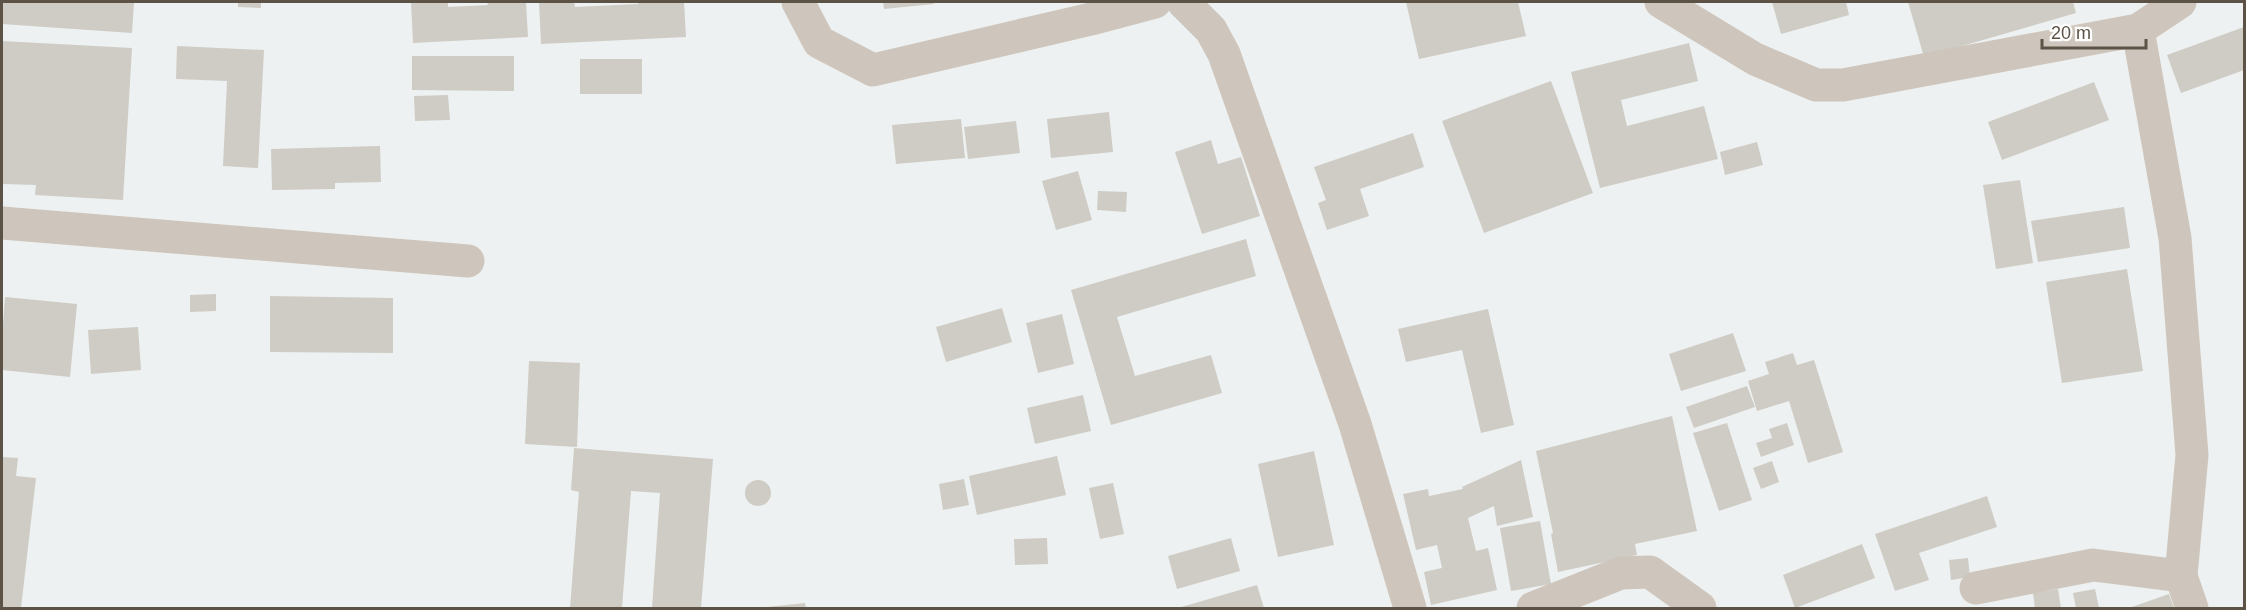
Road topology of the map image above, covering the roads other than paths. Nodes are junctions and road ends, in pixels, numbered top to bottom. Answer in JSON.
{"nodes":[{"id":1,"x":798,"y":2,"type":"edge"},
{"id":2,"x":1155,"y":2,"type":"edge"},
{"id":3,"x":1183,"y":2,"type":"edge"},
{"id":4,"x":1661,"y":2,"type":"edge"},
{"id":5,"x":2180,"y":2,"type":"edge"},
{"id":6,"x":2138,"y":30,"type":"junction"},
{"id":7,"x":2,"y":223,"type":"edge"},
{"id":8,"x":468,"y":261,"type":"dead end"},
{"id":9,"x":2181,"y":576,"type":"junction"},
{"id":10,"x":1976,"y":588,"type":"dead end"},
{"id":11,"x":1410,"y":609,"type":"edge"},
{"id":12,"x":1533,"y":609,"type":"edge"},
{"id":13,"x":1700,"y":609,"type":"edge"},
{"id":14,"x":2192,"y":609,"type":"edge"}],
"edges":[{"from":1,"to":2,"type":"street"},
{"from":3,"to":11,"type":"street"},
{"from":4,"to":6,"type":"street"},
{"from":5,"to":6,"type":"street"},
{"from":6,"to":9,"type":"street"},
{"from":7,"to":8,"type":"street"},
{"from":9,"to":10,"type":"street"},
{"from":9,"to":14,"type":"street"},
{"from":12,"to":13,"type":"street"}]}
